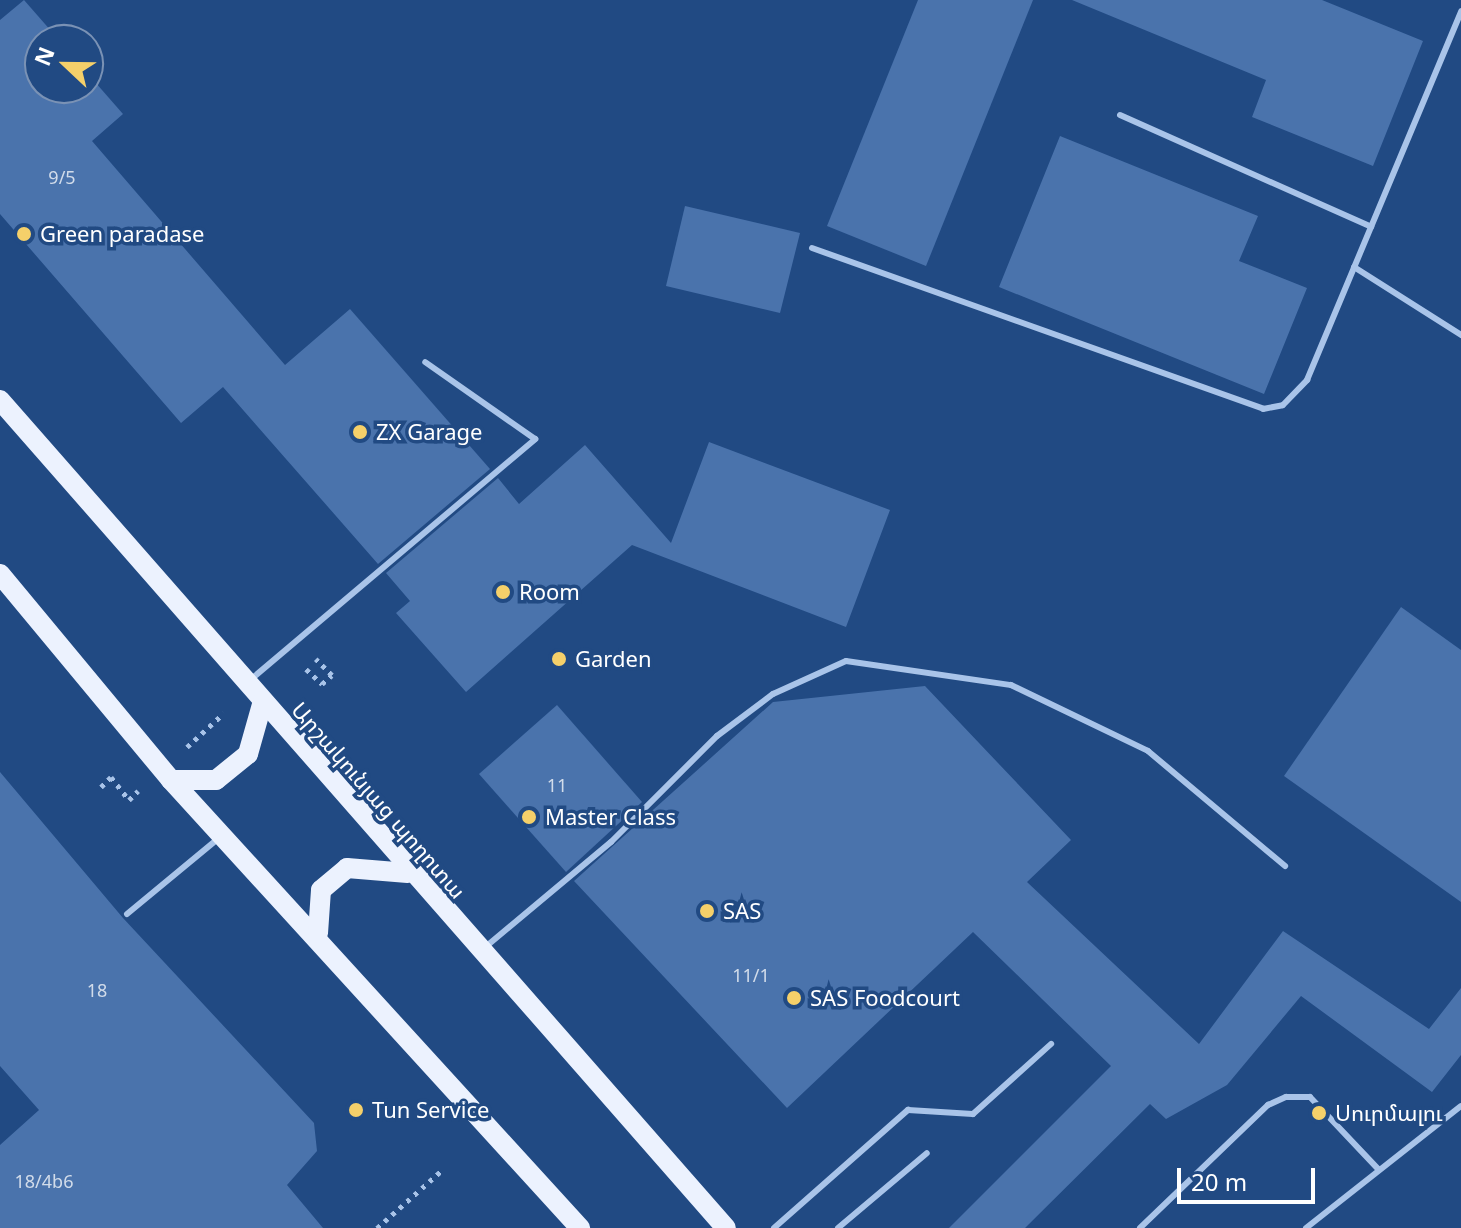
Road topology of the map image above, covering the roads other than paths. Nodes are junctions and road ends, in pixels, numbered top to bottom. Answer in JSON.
{"nodes":[{"id":1,"x":1461,"y":11,"type":"edge"},
{"id":2,"x":1120,"y":115,"type":"dead end"},
{"id":3,"x":1371,"y":227,"type":"junction"},
{"id":4,"x":812,"y":248,"type":"dead end"},
{"id":5,"x":1354,"y":267,"type":"junction"},
{"id":6,"x":1461,"y":335,"type":"edge"},
{"id":7,"x":425,"y":362,"type":"dead end"},
{"id":8,"x":0,"y":400,"type":"edge"},
{"id":9,"x":0,"y":574,"type":"edge"},
{"id":10,"x":247,"y":683,"type":"junction"},
{"id":11,"x":263,"y":701,"type":"junction"},
{"id":12,"x":161,"y":780,"type":"junction"},
{"id":13,"x":223,"y":835,"type":"junction"},
{"id":14,"x":1285,"y":866,"type":"dead end"},
{"id":15,"x":408,"y":873,"type":"junction"},
{"id":16,"x":127,"y":914,"type":"dead end"},
{"id":17,"x":318,"y":933,"type":"junction"},
{"id":18,"x":480,"y":951,"type":"junction"},
{"id":19,"x":1051,"y":1044,"type":"dead end"},
{"id":20,"x":1461,"y":1106,"type":"edge"},
{"id":21,"x":927,"y":1153,"type":"dead end"},
{"id":22,"x":1379,"y":1170,"type":"junction"},
{"id":23,"x":580,"y":1228,"type":"edge"},
{"id":24,"x":726,"y":1228,"type":"edge"},
{"id":25,"x":774,"y":1228,"type":"edge"},
{"id":26,"x":838,"y":1228,"type":"edge"},
{"id":27,"x":1140,"y":1228,"type":"edge"},
{"id":28,"x":1306,"y":1228,"type":"edge"}],
"edges":[{"from":1,"to":3,"type":"lane"},
{"from":2,"to":3,"type":"lane"},
{"from":3,"to":5,"type":"lane"},
{"from":4,"to":5,"type":"lane"},
{"from":5,"to":6,"type":"lane"},
{"from":7,"to":10,"type":"lane"},
{"from":8,"to":10,"type":"main road","name":"Արշակունյաց պողոտա"},
{"from":9,"to":12,"type":"main road"},
{"from":10,"to":11,"type":"main road","name":"Արշակունյաց պողոտա"},
{"from":11,"to":12,"type":"main road"},
{"from":11,"to":15,"type":"main road","name":"Արշակունյաց պողոտա"},
{"from":12,"to":13,"type":"main road"},
{"from":13,"to":16,"type":"lane"},
{"from":13,"to":17,"type":"main road"},
{"from":14,"to":18,"type":"lane"},
{"from":15,"to":17,"type":"main road"},
{"from":15,"to":18,"type":"main road","name":"Արշակունյաց պողոտա"},
{"from":17,"to":23,"type":"main road"},
{"from":18,"to":24,"type":"main road","name":"Արշակունյաց պողոտա"},
{"from":19,"to":25,"type":"lane"},
{"from":20,"to":22,"type":"lane"},
{"from":21,"to":26,"type":"lane"},
{"from":22,"to":27,"type":"lane"},
{"from":22,"to":28,"type":"lane"}]}
